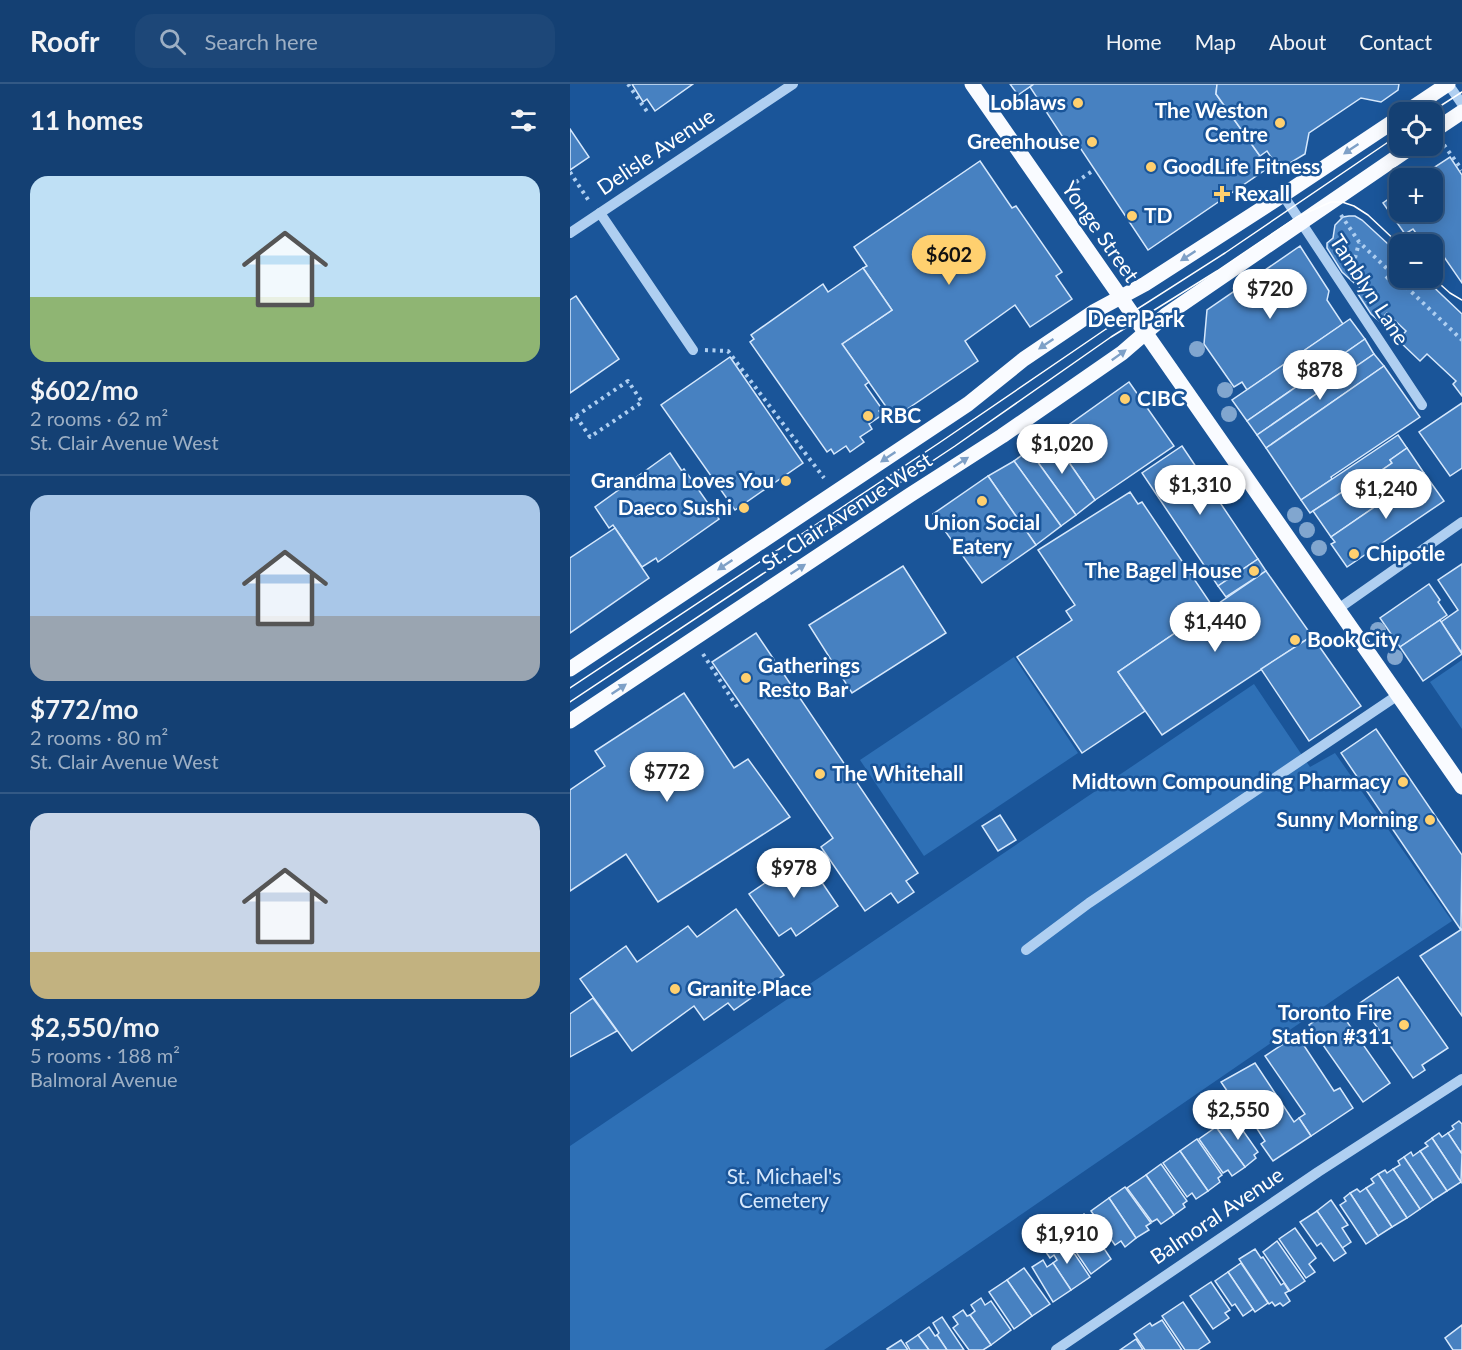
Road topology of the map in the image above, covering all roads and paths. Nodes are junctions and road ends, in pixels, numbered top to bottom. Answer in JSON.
{"nodes":[{"id":1,"x":628,"y":84,"type":"edge"},
{"id":2,"x":793,"y":84,"type":"edge"},
{"id":3,"x":972,"y":84,"type":"edge"},
{"id":4,"x":1448,"y":84,"type":"edge"},
{"id":5,"x":1421,"y":102,"type":"edge"},
{"id":6,"x":1462,"y":104,"type":"edge"},
{"id":7,"x":1462,"y":112,"type":"edge"},
{"id":8,"x":648,"y":113,"type":"dead end"},
{"id":9,"x":1389,"y":124,"type":"edge"},
{"id":10,"x":1443,"y":125,"type":"edge"},
{"id":11,"x":1063,"y":137,"type":"dead end"},
{"id":12,"x":1444,"y":145,"type":"dead end"},
{"id":13,"x":1050,"y":146,"type":"dead end"},
{"id":14,"x":1398,"y":156,"type":"edge"},
{"id":15,"x":1094,"y":170,"type":"dead end"},
{"id":16,"x":1462,"y":170,"type":"edge"},
{"id":17,"x":570,"y":172,"type":"edge"},
{"id":18,"x":1076,"y":182,"type":"dead end"},
{"id":19,"x":1283,"y":195,"type":"junction"},
{"id":20,"x":591,"y":204,"type":"dead end"},
{"id":21,"x":600,"y":213,"type":"junction"},
{"id":22,"x":1343,"y":217,"type":"dead end"},
{"id":23,"x":1301,"y":222,"type":"junction"},
{"id":24,"x":570,"y":233,"type":"edge"},
{"id":25,"x":1359,"y":242,"type":"junction"},
{"id":26,"x":1355,"y":258,"type":"dead end"},
{"id":27,"x":1389,"y":272,"type":"edge"},
{"id":28,"x":1389,"y":278,"type":"edge"},
{"id":29,"x":1386,"y":279,"type":"dead end"},
{"id":30,"x":1406,"y":288,"type":"edge"},
{"id":31,"x":1406,"y":288,"type":"edge"},
{"id":32,"x":1120,"y":298,"type":"junction"},
{"id":33,"x":1426,"y":306,"type":"junction"},
{"id":34,"x":1420,"y":311,"type":"dead end"},
{"id":35,"x":1433,"y":313,"type":"junction"},
{"id":36,"x":1428,"y":318,"type":"dead end"},
{"id":37,"x":1145,"y":334,"type":"junction"},
{"id":38,"x":1462,"y":340,"type":"edge"},
{"id":39,"x":693,"y":350,"type":"joint"},
{"id":40,"x":1422,"y":405,"type":"dead end"},
{"id":41,"x":576,"y":416,"type":"junction"},
{"id":42,"x":570,"y":420,"type":"edge"},
{"id":43,"x":824,"y":478,"type":"dead end"},
{"id":44,"x":1462,"y":522,"type":"edge"},
{"id":45,"x":1338,"y":609,"type":"junction"},
{"id":46,"x":702,"y":654,"type":"dead end"},
{"id":47,"x":570,"y":669,"type":"edge"},
{"id":48,"x":1398,"y":695,"type":"junction"},
{"id":49,"x":739,"y":710,"type":"dead end"},
{"id":50,"x":570,"y":721,"type":"edge"},
{"id":51,"x":1462,"y":788,"type":"edge"},
{"id":52,"x":1026,"y":950,"type":"dead end"},
{"id":53,"x":1462,"y":1079,"type":"edge"},
{"id":54,"x":1056,"y":1350,"type":"edge"}],
"edges":[{"from":1,"to":8,"type":"path"},
{"from":2,"to":21,"type":"street","name":"Delisle Avenue"},
{"from":3,"to":32,"type":"main road","name":"Yonge Street"},
{"from":4,"to":5,"type":"main road"},
{"from":4,"to":6,"type":"street"},
{"from":7,"to":10,"type":"main road"},
{"from":9,"to":19,"type":"main road","name":"St. Clair Avenue West","one_way":true},
{"from":11,"to":13,"type":"path"},
{"from":12,"to":16,"type":"path"},
{"from":14,"to":23,"type":"main road","name":"St. Clair Avenue West"},
{"from":15,"to":18,"type":"path"},
{"from":17,"to":20,"type":"path"},
{"from":19,"to":23,"type":"street","name":"Tamblyn Lane"},
{"from":19,"to":32,"type":"main road","name":"St. Clair Avenue West","one_way":true},
{"from":21,"to":24,"type":"street","name":"Delisle Avenue"},
{"from":21,"to":39,"type":"street"},
{"from":22,"to":25,"type":"path"},
{"from":23,"to":37,"type":"main road","name":"St. Clair Avenue West"},
{"from":23,"to":40,"type":"street","name":"Tamblyn Lane"},
{"from":25,"to":26,"type":"path"},
{"from":25,"to":27,"type":"path"},
{"from":28,"to":29,"type":"path"},
{"from":30,"to":33,"type":"path"},
{"from":31,"to":38,"type":"path"},
{"from":32,"to":37,"type":"main road","name":"Yonge Street"},
{"from":32,"to":47,"type":"main road","name":"St. Clair Avenue West","one_way":true},
{"from":33,"to":34,"type":"path"},
{"from":33,"to":35,"type":"path"},
{"from":35,"to":36,"type":"path"},
{"from":35,"to":38,"type":"path"},
{"from":37,"to":45,"type":"main road","name":"Yonge Street"},
{"from":50,"to":37,"type":"main road","name":"St. Clair Avenue West","one_way":true},
{"from":39,"to":43,"type":"path"},
{"from":41,"to":41,"type":"path"},
{"from":41,"to":42,"type":"path"},
{"from":44,"to":45,"type":"street"},
{"from":45,"to":48,"type":"main road","name":"Yonge Street"},
{"from":46,"to":49,"type":"path"},
{"from":48,"to":51,"type":"main road","name":"Yonge Street"},
{"from":48,"to":52,"type":"street"},
{"from":53,"to":54,"type":"street","name":"Balmoral Avenue"}]}
